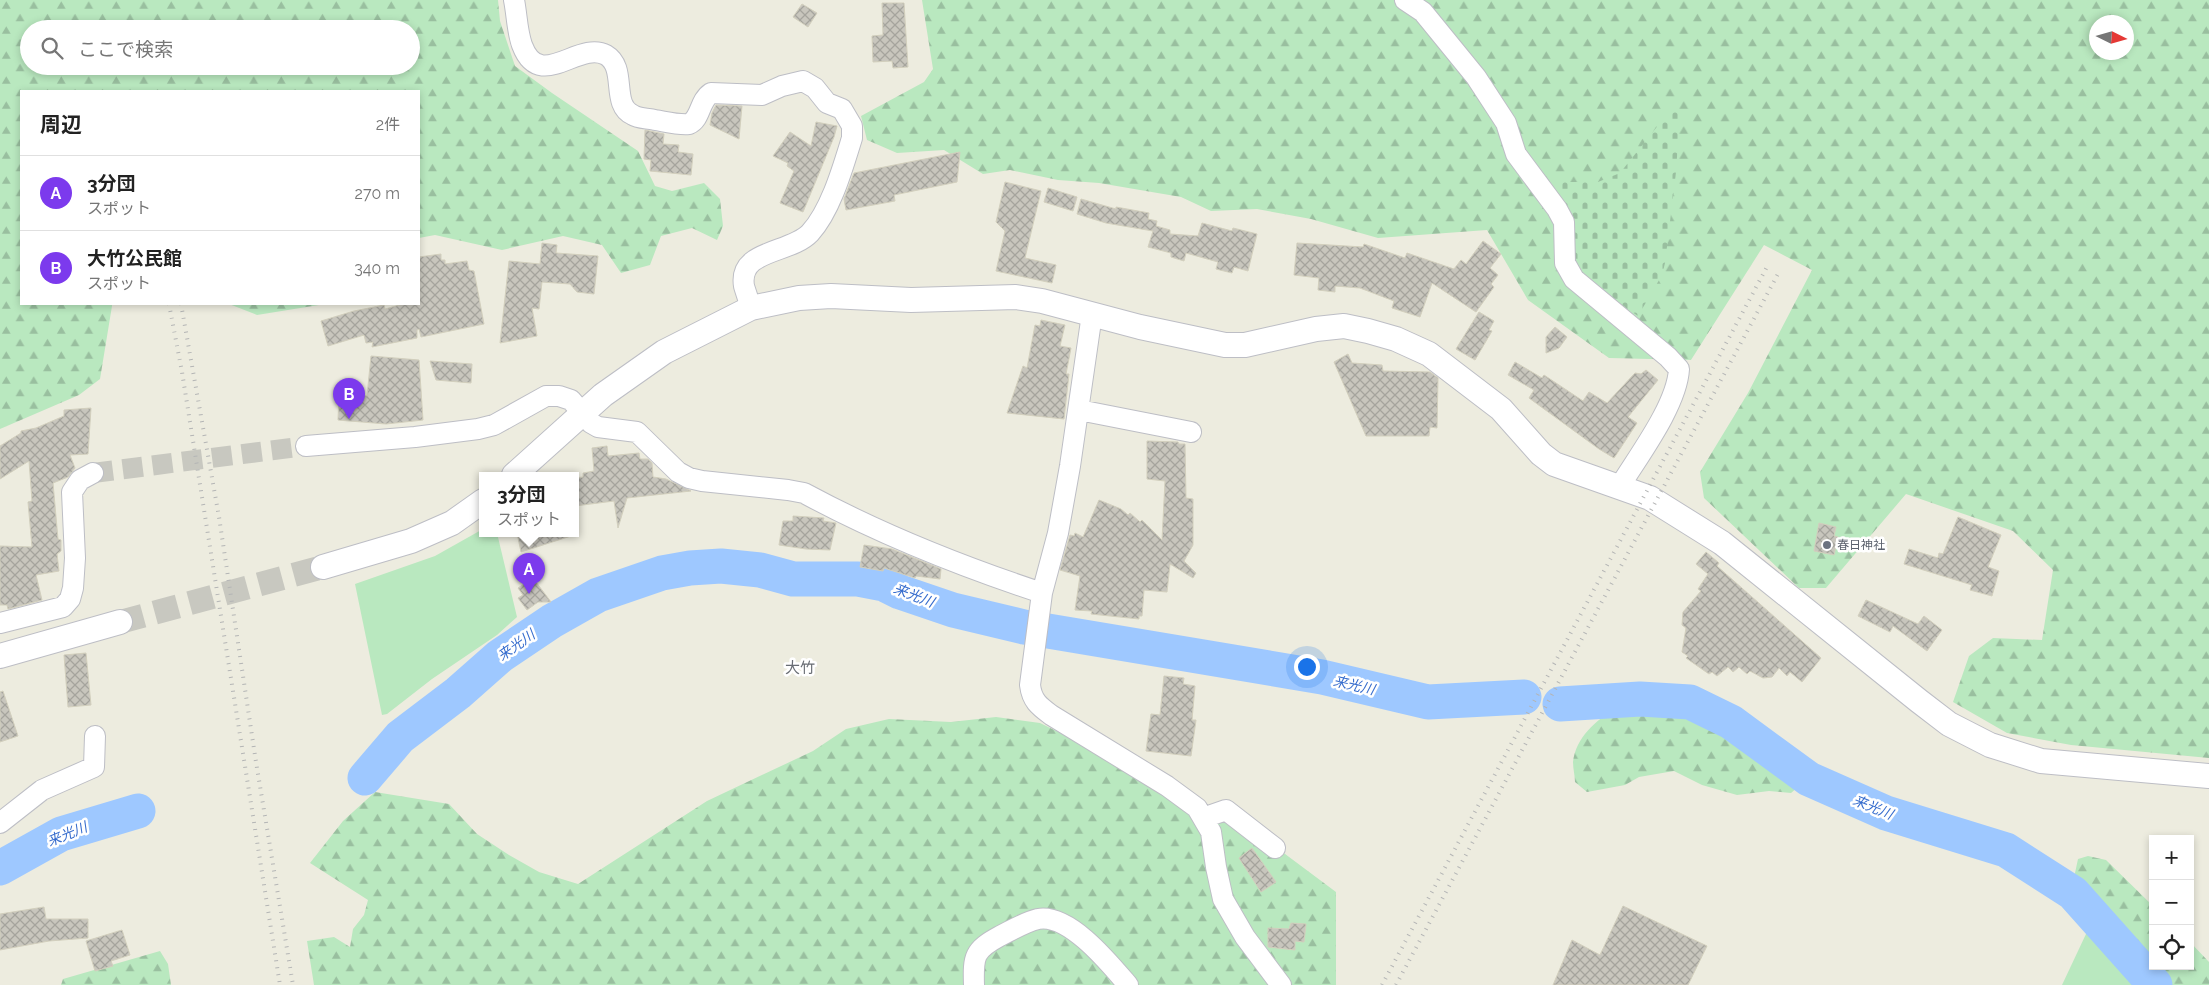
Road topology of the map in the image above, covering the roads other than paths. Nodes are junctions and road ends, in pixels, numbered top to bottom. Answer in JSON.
{"nodes":[{"id":1,"x":514,"y":0,"type":"edge"},
{"id":2,"x":1406,"y":0,"type":"edge"},
{"id":3,"x":751,"y":308,"type":"junction"},
{"id":4,"x":1092,"y":314,"type":"junction"},
{"id":5,"x":1079,"y":410,"type":"junction"},
{"id":6,"x":582,"y":413,"type":"junction"},
{"id":7,"x":1191,"y":432,"type":"dead end"},
{"id":8,"x":306,"y":446,"type":"tunnel mouth"},
{"id":9,"x":517,"y":472,"type":"edge"},
{"id":10,"x":93,"y":473,"type":"tunnel mouth"},
{"id":11,"x":1620,"y":486,"type":"junction"},
{"id":12,"x":479,"y":504,"type":"edge"},
{"id":13,"x":324,"y":567,"type":"tunnel mouth"},
{"id":14,"x":1041,"y":599,"type":"junction"},
{"id":15,"x":120,"y":622,"type":"tunnel mouth"},
{"id":16,"x":0,"y":623,"type":"edge"},
{"id":17,"x":0,"y":656,"type":"edge"},
{"id":18,"x":96,"y":736,"type":"dead end"},
{"id":19,"x":2209,"y":776,"type":"edge"},
{"id":20,"x":1203,"y":818,"type":"junction"},
{"id":21,"x":0,"y":823,"type":"edge"},
{"id":22,"x":1275,"y":848,"type":"dead end"},
{"id":23,"x":974,"y":985,"type":"edge"},
{"id":24,"x":1128,"y":985,"type":"edge"},
{"id":25,"x":1280,"y":985,"type":"edge"}],
"edges":[{"from":1,"to":3,"type":"street"},
{"from":2,"to":11,"type":"street"},
{"from":3,"to":4,"type":"street"},
{"from":3,"to":6,"type":"street"},
{"from":4,"to":5,"type":"street"},
{"from":4,"to":11,"type":"street"},
{"from":5,"to":7,"type":"street"},
{"from":5,"to":14,"type":"street"},
{"from":6,"to":8,"type":"street"},
{"from":6,"to":9,"type":"street"},
{"from":6,"to":14,"type":"street"},
{"from":10,"to":16,"type":"street"},
{"from":11,"to":19,"type":"street"},
{"from":12,"to":13,"type":"street"},
{"from":14,"to":20,"type":"street"},
{"from":15,"to":17,"type":"street"},
{"from":18,"to":21,"type":"street"},
{"from":20,"to":22,"type":"street"},
{"from":20,"to":25,"type":"street"},
{"from":23,"to":24,"type":"street"}]}
